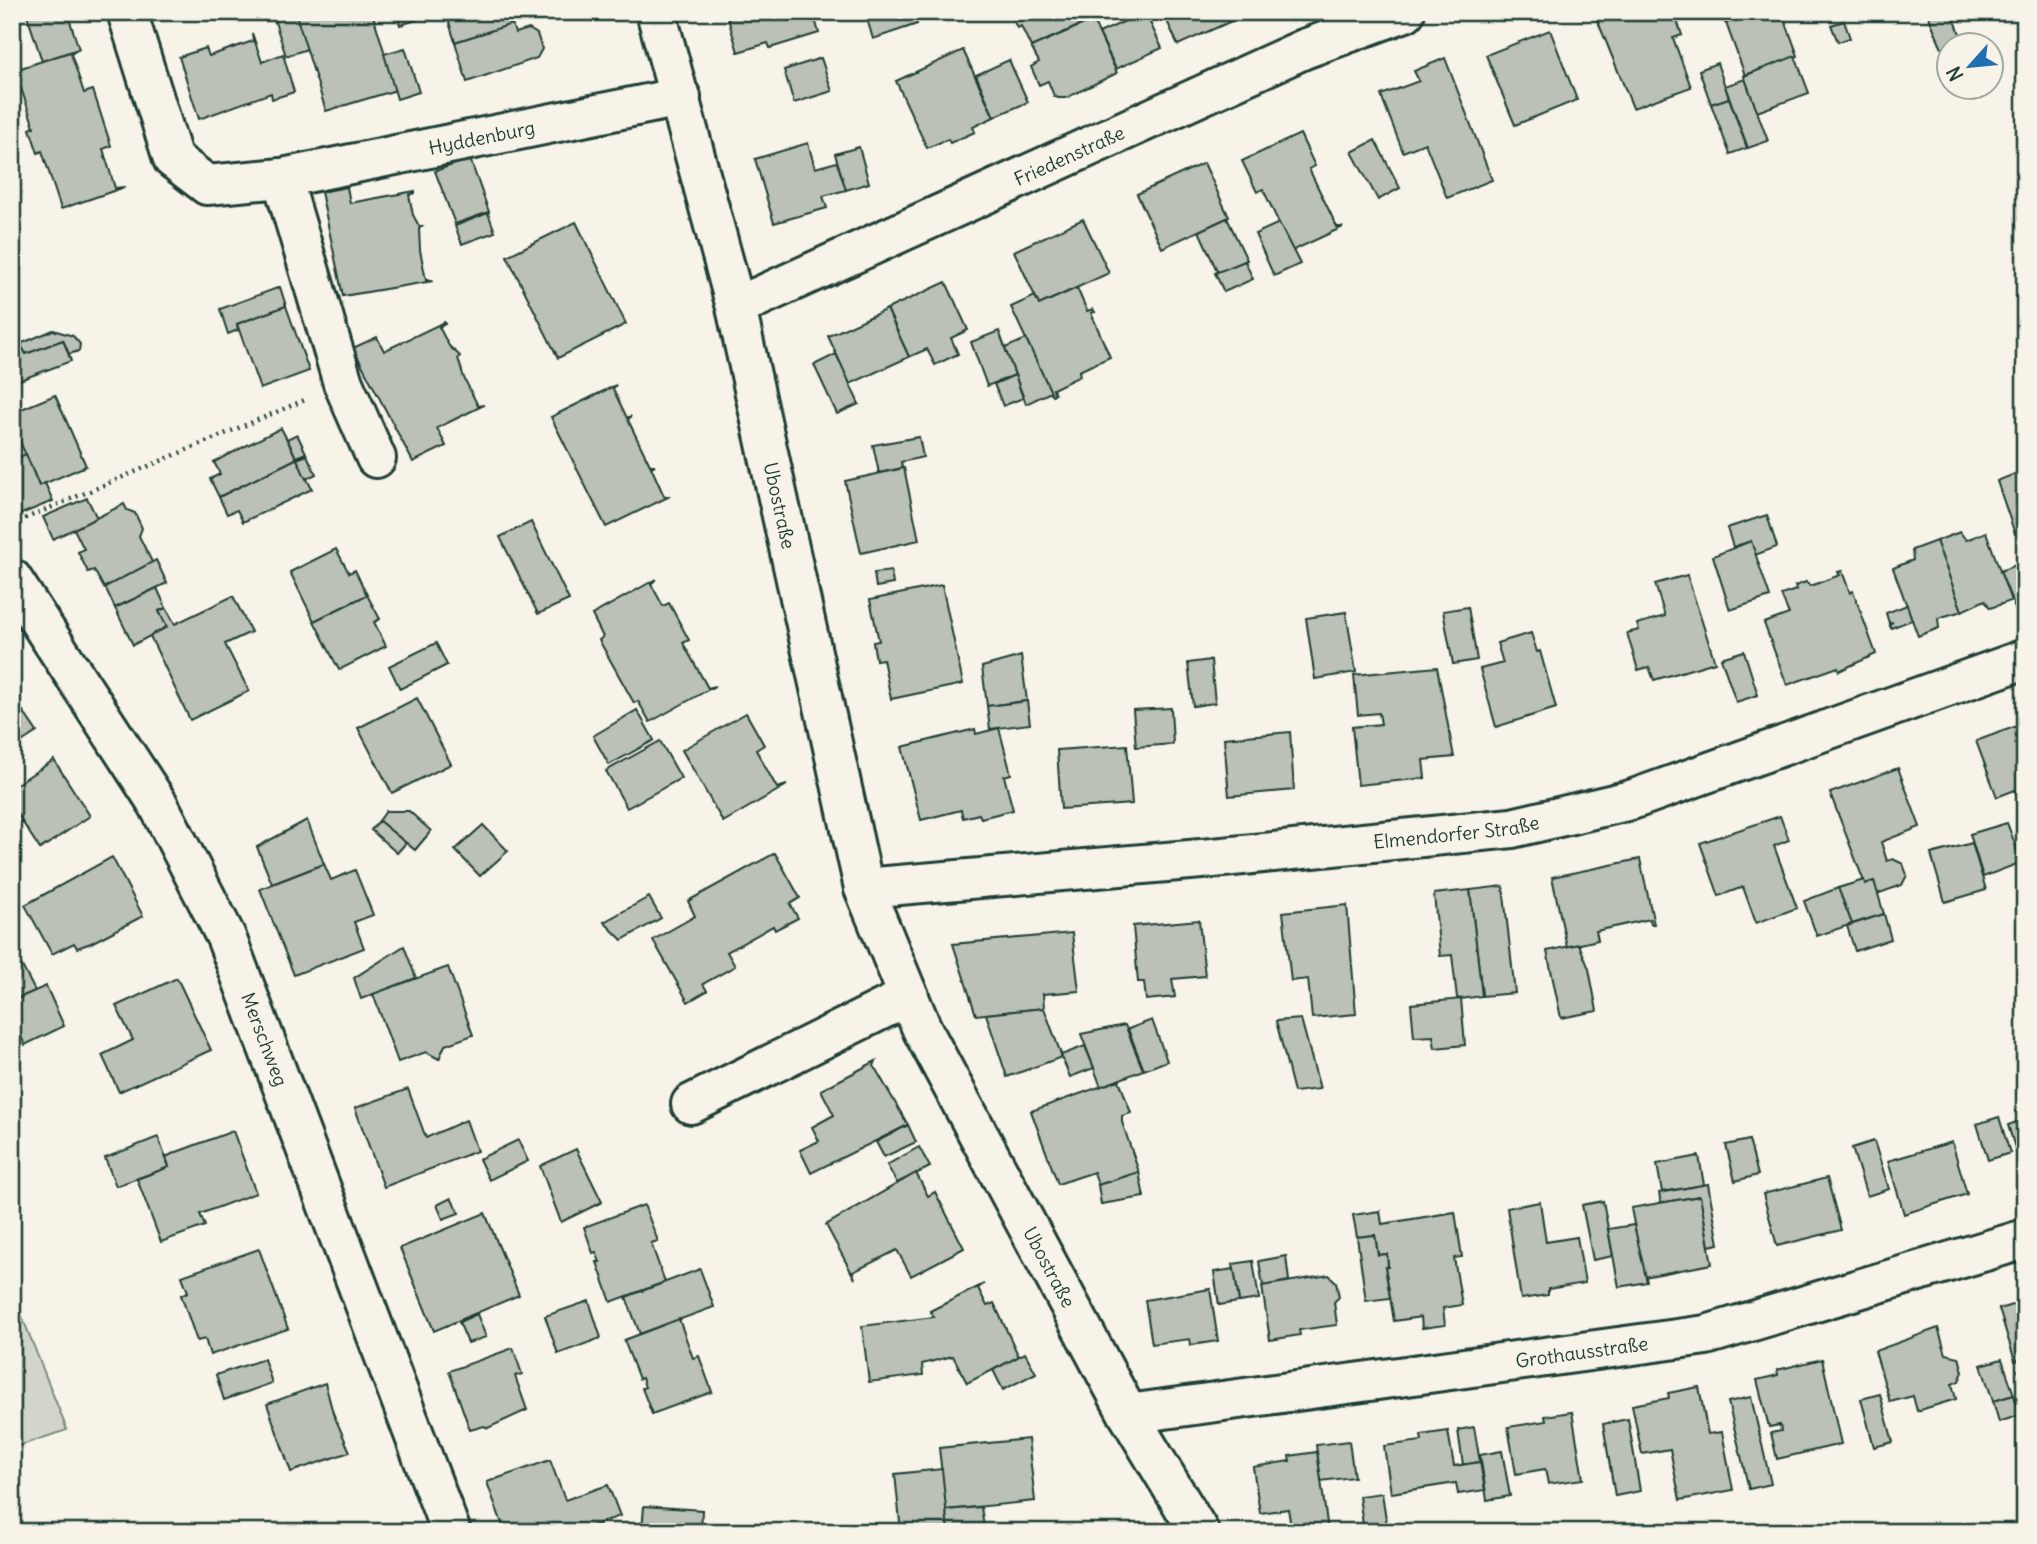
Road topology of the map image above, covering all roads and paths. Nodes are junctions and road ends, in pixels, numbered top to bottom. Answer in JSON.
{"nodes":[{"id":1,"x":127,"y":12,"type":"edge"},
{"id":2,"x":656,"y":12,"type":"edge"},
{"id":3,"x":1405,"y":12,"type":"edge"},
{"id":4,"x":681,"y":97,"type":"junction"},
{"id":5,"x":282,"y":178,"type":"junction"},
{"id":6,"x":736,"y":307,"type":"junction"},
{"id":7,"x":343,"y":383,"type":"junction"},
{"id":8,"x":376,"y":458,"type":"dead end"},
{"id":9,"x":12,"y":524,"type":"edge"},
{"id":10,"x":12,"y":579,"type":"edge"},
{"id":11,"x":2025,"y":659,"type":"edge"},
{"id":12,"x":864,"y":888,"type":"junction"},
{"id":13,"x":909,"y":996,"type":"junction"},
{"id":14,"x":691,"y":1104,"type":"dead end"},
{"id":15,"x":2025,"y":1239,"type":"edge"},
{"id":16,"x":1128,"y":1414,"type":"junction"},
{"id":17,"x":451,"y":1532,"type":"edge"},
{"id":18,"x":1199,"y":1532,"type":"edge"}],
"edges":[{"from":1,"to":5,"type":"street","name":"Hyddenburg"},
{"from":2,"to":4,"type":"street","name":"Ubostraße"},
{"from":3,"to":6,"type":"street","name":"Friedenstraße"},
{"from":4,"to":5,"type":"street","name":"Hyddenburg"},
{"from":4,"to":6,"type":"street","name":"Ubostraße"},
{"from":5,"to":7,"type":"street"},
{"from":6,"to":12,"type":"street","name":"Ubostraße"},
{"from":7,"to":8,"type":"street"},
{"from":7,"to":9,"type":"path"},
{"from":10,"to":17,"type":"street","name":"Merschweg"},
{"from":11,"to":12,"type":"street","name":"Elmendorfer Straße"},
{"from":12,"to":13,"type":"street","name":"Ubostraße"},
{"from":13,"to":14,"type":"street"},
{"from":13,"to":16,"type":"street","name":"Ubostraße"},
{"from":15,"to":16,"type":"street","name":"Grothausstraße"},
{"from":16,"to":18,"type":"street","name":"Ubostraße"}]}
